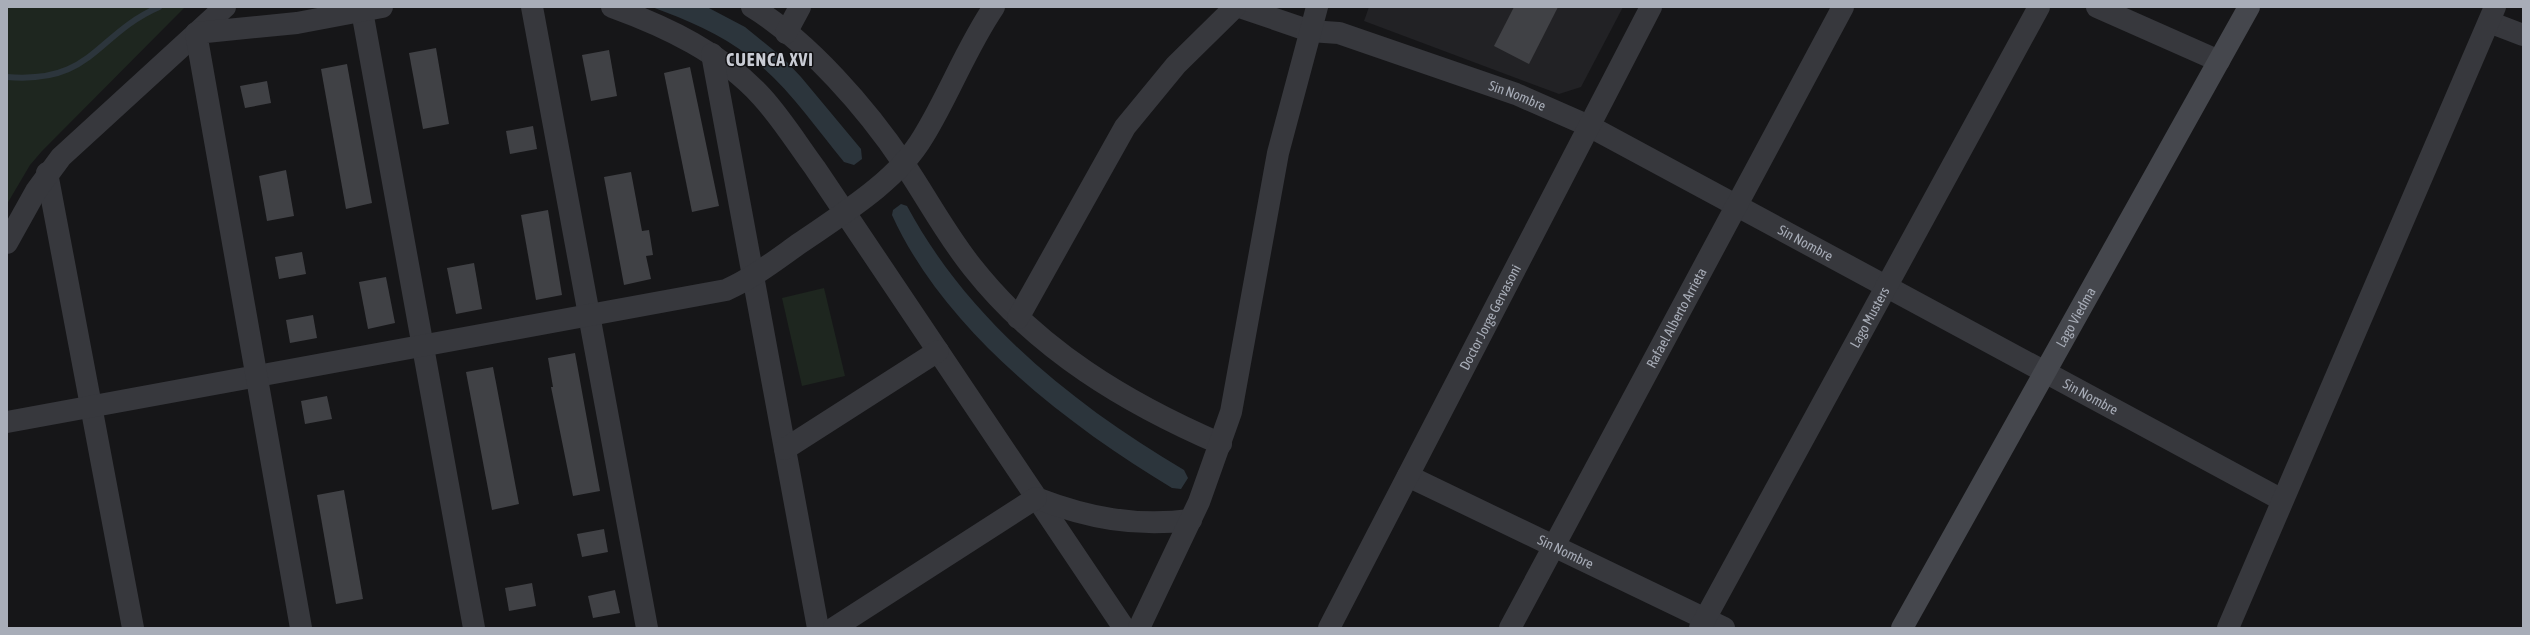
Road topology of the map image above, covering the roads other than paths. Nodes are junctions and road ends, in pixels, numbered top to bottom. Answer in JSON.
{"nodes":[{"id":1,"x":225,"y":7,"type":"edge"},
{"id":2,"x":532,"y":7,"type":"edge"},
{"id":3,"x":612,"y":7,"type":"edge"},
{"id":4,"x":752,"y":7,"type":"edge"},
{"id":5,"x":800,"y":7,"type":"edge"},
{"id":6,"x":994,"y":7,"type":"edge"},
{"id":7,"x":1235,"y":7,"type":"edge"},
{"id":8,"x":1240,"y":7,"type":"edge"},
{"id":9,"x":1317,"y":7,"type":"edge"},
{"id":10,"x":1650,"y":7,"type":"edge"},
{"id":11,"x":1843,"y":7,"type":"edge"},
{"id":12,"x":2039,"y":7,"type":"edge"},
{"id":13,"x":2098,"y":7,"type":"edge"},
{"id":14,"x":2249,"y":7,"type":"edge"},
{"id":15,"x":366,"y":8,"type":"edge"},
{"id":16,"x":2492,"y":15,"type":"edge"},
{"id":17,"x":1310,"y":31,"type":"junction"},
{"id":18,"x":196,"y":33,"type":"junction"},
{"id":19,"x":786,"y":33,"type":"junction"},
{"id":20,"x":2523,"y":35,"type":"edge"},
{"id":21,"x":712,"y":54,"type":"junction"},
{"id":22,"x":2219,"y":62,"type":"junction"},
{"id":23,"x":1589,"y":126,"type":"junction"},
{"id":24,"x":903,"y":162,"type":"junction"},
{"id":25,"x":47,"y":173,"type":"junction"},
{"id":26,"x":1737,"y":206,"type":"junction"},
{"id":27,"x":845,"y":212,"type":"junction"},
{"id":28,"x":7,"y":243,"type":"edge"},
{"id":29,"x":753,"y":276,"type":"junction"},
{"id":30,"x":1887,"y":286,"type":"junction"},
{"id":31,"x":589,"y":316,"type":"junction"},
{"id":32,"x":1018,"y":318,"type":"junction"},
{"id":33,"x":423,"y":346,"type":"junction"},
{"id":34,"x":938,"y":351,"type":"junction"},
{"id":35,"x":2045,"y":372,"type":"junction"},
{"id":36,"x":257,"y":377,"type":"junction"},
{"id":37,"x":91,"y":407,"type":"junction"},
{"id":38,"x":7,"y":422,"type":"edge"},
{"id":39,"x":1221,"y":444,"type":"junction"},
{"id":40,"x":785,"y":449,"type":"junction"},
{"id":41,"x":1408,"y":476,"type":"junction"},
{"id":42,"x":1036,"y":498,"type":"junction"},
{"id":43,"x":2282,"y":500,"type":"junction"},
{"id":44,"x":1190,"y":520,"type":"junction"},
{"id":45,"x":1554,"y":546,"type":"junction"},
{"id":46,"x":1710,"y":625,"type":"edge"},
{"id":47,"x":133,"y":628,"type":"edge"},
{"id":48,"x":301,"y":628,"type":"edge"},
{"id":49,"x":474,"y":628,"type":"edge"},
{"id":50,"x":647,"y":628,"type":"edge"},
{"id":51,"x":818,"y":628,"type":"edge"},
{"id":52,"x":834,"y":628,"type":"edge"},
{"id":53,"x":1124,"y":628,"type":"edge"},
{"id":54,"x":1139,"y":628,"type":"edge"},
{"id":55,"x":1329,"y":628,"type":"edge"},
{"id":56,"x":1510,"y":628,"type":"edge"},
{"id":57,"x":1902,"y":628,"type":"edge"},
{"id":58,"x":2228,"y":628,"type":"edge"}],
"edges":[{"from":1,"to":18,"type":"street"},
{"from":2,"to":31,"type":"street"},
{"from":3,"to":21,"type":"street"},
{"from":4,"to":19,"type":"street"},
{"from":5,"to":19,"type":"street"},
{"from":6,"to":24,"type":"street"},
{"from":7,"to":32,"type":"street"},
{"from":8,"to":17,"type":"street","name":"Sin Nombre"},
{"from":9,"to":17,"type":"street"},
{"from":10,"to":23,"type":"street","name":"Doctor Jorge Gervasoni"},
{"from":11,"to":26,"type":"street","name":"Rafael Alberto Arrieta"},
{"from":12,"to":30,"type":"street","name":"Lago Musters"},
{"from":13,"to":22,"type":"street"},
{"from":14,"to":22,"type":"main road","name":"Lago Viedma"},
{"from":15,"to":18,"type":"street"},
{"from":15,"to":33,"type":"street"},
{"from":16,"to":20,"type":"street"},
{"from":16,"to":43,"type":"street"},
{"from":17,"to":23,"type":"street","name":"Sin Nombre"},
{"from":17,"to":39,"type":"street"},
{"from":18,"to":25,"type":"street"},
{"from":18,"to":36,"type":"street"},
{"from":19,"to":24,"type":"street"},
{"from":21,"to":27,"type":"street"},
{"from":21,"to":29,"type":"street"},
{"from":22,"to":35,"type":"main road","name":"Lago Viedma"},
{"from":23,"to":26,"type":"street","name":"Sin Nombre"},
{"from":23,"to":41,"type":"street","name":"Doctor Jorge Gervasoni"},
{"from":24,"to":27,"type":"street"},
{"from":24,"to":32,"type":"street"},
{"from":25,"to":28,"type":"street"},
{"from":25,"to":37,"type":"street"},
{"from":26,"to":30,"type":"street","name":"Sin Nombre"},
{"from":26,"to":45,"type":"street","name":"Rafael Alberto Arrieta"},
{"from":27,"to":29,"type":"street"},
{"from":27,"to":34,"type":"street"},
{"from":29,"to":31,"type":"street"},
{"from":29,"to":40,"type":"street"},
{"from":30,"to":35,"type":"street","name":"Sin Nombre"},
{"from":30,"to":46,"type":"street","name":"Lago Musters"},
{"from":31,"to":33,"type":"street"},
{"from":31,"to":50,"type":"street"},
{"from":32,"to":39,"type":"street"},
{"from":33,"to":36,"type":"street"},
{"from":33,"to":49,"type":"street"},
{"from":34,"to":40,"type":"street"},
{"from":34,"to":42,"type":"street"},
{"from":35,"to":43,"type":"street","name":"Sin Nombre"},
{"from":35,"to":57,"type":"main road","name":"Lago Viedma"},
{"from":36,"to":37,"type":"street"},
{"from":36,"to":48,"type":"street"},
{"from":37,"to":38,"type":"street"},
{"from":37,"to":47,"type":"street"},
{"from":39,"to":44,"type":"street"},
{"from":40,"to":51,"type":"street"},
{"from":41,"to":45,"type":"street","name":"Sin Nombre"},
{"from":41,"to":55,"type":"street","name":"Doctor Jorge Gervasoni"},
{"from":42,"to":44,"type":"street"},
{"from":42,"to":52,"type":"street"},
{"from":42,"to":53,"type":"street"},
{"from":43,"to":58,"type":"street"},
{"from":44,"to":54,"type":"street"},
{"from":45,"to":46,"type":"street","name":"Sin Nombre"},
{"from":45,"to":56,"type":"street","name":"Rafael Alberto Arrieta"}]}
